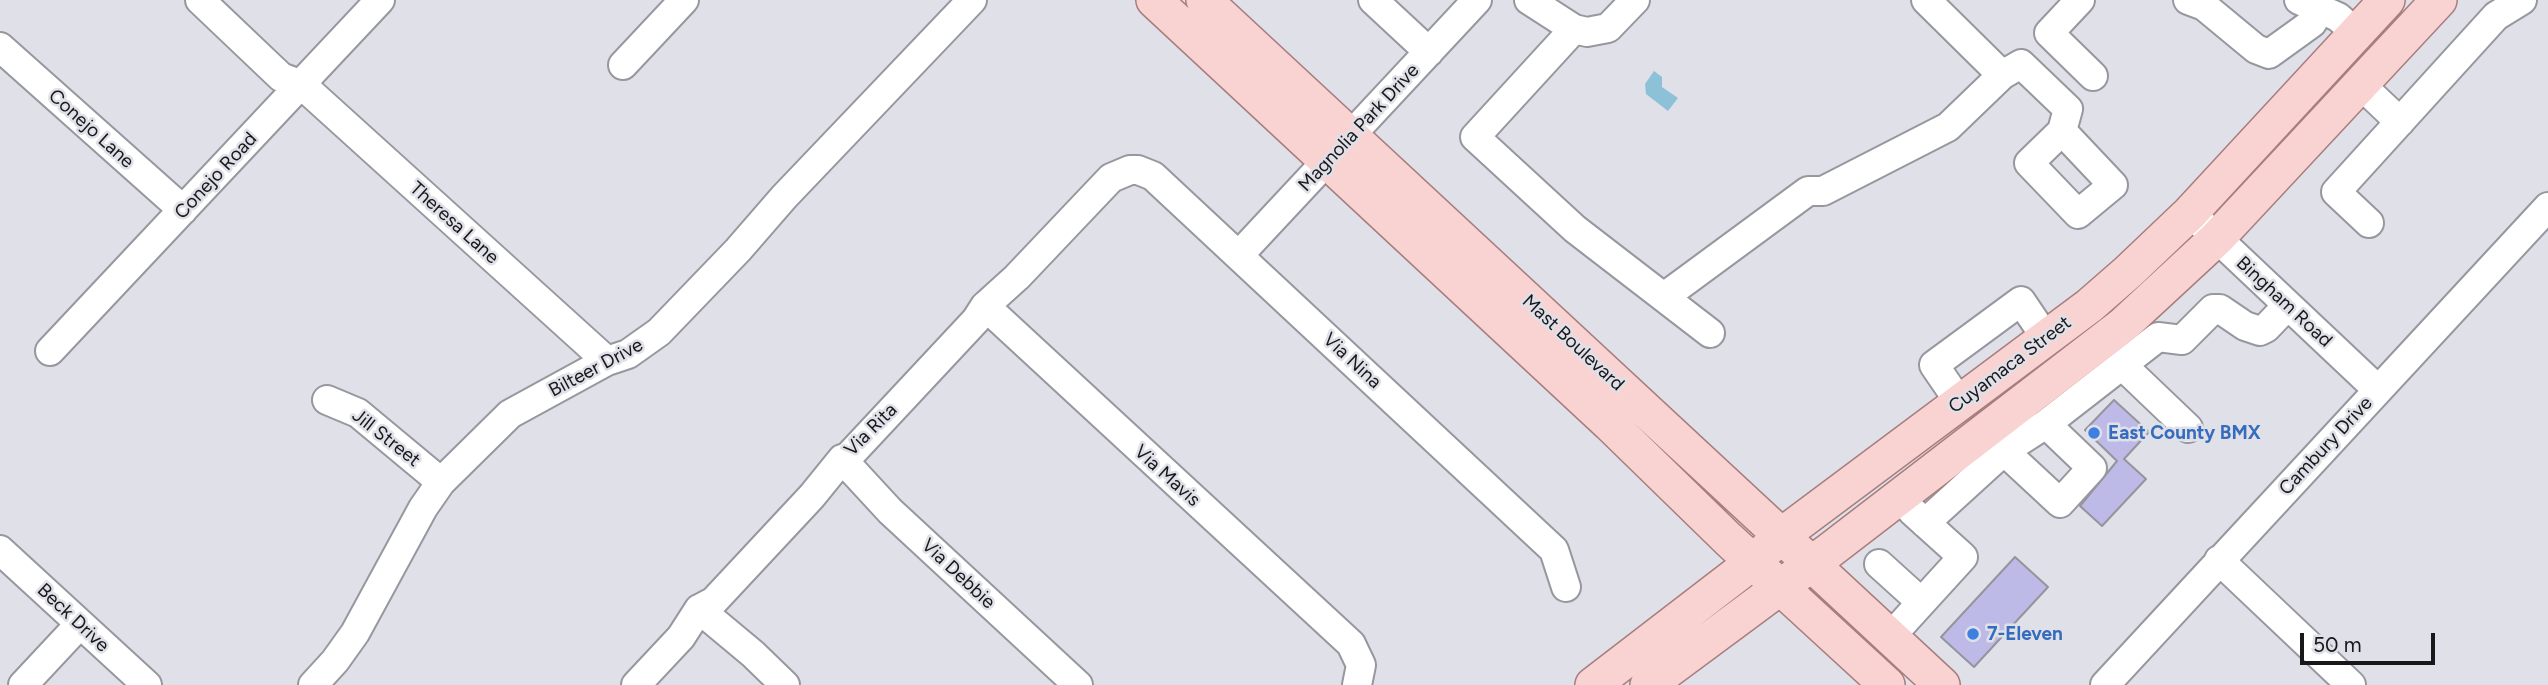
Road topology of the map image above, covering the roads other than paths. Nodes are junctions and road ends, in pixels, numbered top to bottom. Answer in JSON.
{"nodes":[{"id":1,"x":200,"y":0,"type":"edge"},
{"id":2,"x":380,"y":0,"type":"edge"},
{"id":3,"x":684,"y":0,"type":"edge"},
{"id":4,"x":972,"y":0,"type":"edge"},
{"id":5,"x":1154,"y":0,"type":"edge"},
{"id":6,"x":1204,"y":0,"type":"edge"},
{"id":7,"x":1373,"y":0,"type":"edge"},
{"id":8,"x":1477,"y":0,"type":"edge"},
{"id":9,"x":1529,"y":0,"type":"edge"},
{"id":10,"x":1556,"y":0,"type":"edge"},
{"id":11,"x":1635,"y":0,"type":"edge"},
{"id":12,"x":1926,"y":0,"type":"edge"},
{"id":13,"x":2080,"y":0,"type":"edge"},
{"id":14,"x":2188,"y":0,"type":"edge"},
{"id":15,"x":2387,"y":0,"type":"edge"},
{"id":16,"x":2439,"y":0,"type":"edge"},
{"id":17,"x":2518,"y":1,"type":"edge"},
{"id":18,"x":2309,"y":5,"type":"edge"},
{"id":19,"x":1574,"y":29,"type":"junction"},
{"id":20,"x":2356,"y":33,"type":"junction"},
{"id":21,"x":0,"y":47,"type":"edge"},
{"id":22,"x":1429,"y":52,"type":"junction"},
{"id":23,"x":623,"y":65,"type":"dead end"},
{"id":24,"x":2002,"y":75,"type":"junction"},
{"id":25,"x":2093,"y":76,"type":"dead end"},
{"id":26,"x":2360,"y":84,"type":"junction"},
{"id":27,"x":302,"y":85,"type":"junction"},
{"id":28,"x":2400,"y":122,"type":"junction"},
{"id":29,"x":2062,"y":131,"type":"dead end"},
{"id":30,"x":1351,"y":137,"type":"junction"},
{"id":31,"x":1327,"y":162,"type":"junction"},
{"id":32,"x":1111,"y":178,"type":"joint"},
{"id":33,"x":2548,"y":207,"type":"edge"},
{"id":34,"x":183,"y":210,"type":"junction"},
{"id":35,"x":2190,"y":213,"type":"junction"},
{"id":36,"x":2369,"y":223,"type":"dead end"},
{"id":37,"x":2217,"y":238,"type":"junction"},
{"id":38,"x":1239,"y":255,"type":"junction"},
{"id":39,"x":1664,"y":297,"type":"junction"},
{"id":40,"x":2288,"y":305,"type":"junction"},
{"id":41,"x":985,"y":306,"type":"junction"},
{"id":42,"x":1710,"y":333,"type":"dead end"},
{"id":43,"x":2046,"y":338,"type":"junction"},
{"id":44,"x":50,"y":351,"type":"dead end"},
{"id":45,"x":607,"y":361,"type":"junction"},
{"id":46,"x":2122,"y":365,"type":"junction"},
{"id":47,"x":2378,"y":390,"type":"junction"},
{"id":48,"x":327,"y":400,"type":"dead end"},
{"id":49,"x":1960,"y":403,"type":"junction"},
{"id":50,"x":2046,"y":424,"type":"junction"},
{"id":51,"x":2188,"y":428,"type":"dead end"},
{"id":52,"x":1996,"y":440,"type":"junction"},
{"id":53,"x":842,"y":459,"type":"junction"},
{"id":54,"x":441,"y":482,"type":"junction"},
{"id":55,"x":1900,"y":496,"type":"junction"},
{"id":56,"x":1925,"y":523,"type":"junction"},
{"id":57,"x":1781,"y":536,"type":"junction"},
{"id":58,"x":0,"y":550,"type":"edge"},
{"id":59,"x":2219,"y":560,"type":"junction"},
{"id":60,"x":1753,"y":562,"type":"junction"},
{"id":61,"x":1812,"y":563,"type":"junction"},
{"id":62,"x":1880,"y":564,"type":"dead end"},
{"id":63,"x":1566,"y":587,"type":"dead end"},
{"id":64,"x":1781,"y":587,"type":"junction"},
{"id":65,"x":1921,"y":602,"type":"junction"},
{"id":66,"x":698,"y":609,"type":"junction"},
{"id":67,"x":80,"y":624,"type":"junction"},
{"id":68,"x":1887,"y":633,"type":"junction"},
{"id":69,"x":23,"y":685,"type":"edge"},
{"id":70,"x":147,"y":685,"type":"edge"},
{"id":71,"x":313,"y":685,"type":"edge"},
{"id":72,"x":636,"y":685,"type":"edge"},
{"id":73,"x":785,"y":685,"type":"edge"},
{"id":74,"x":1078,"y":685,"type":"edge"},
{"id":75,"x":1357,"y":685,"type":"edge"},
{"id":76,"x":1593,"y":685,"type":"edge"},
{"id":77,"x":1648,"y":685,"type":"edge"},
{"id":78,"x":1886,"y":685,"type":"edge"},
{"id":79,"x":1942,"y":685,"type":"edge"},
{"id":80,"x":2105,"y":685,"type":"edge"},
{"id":81,"x":2351,"y":685,"type":"edge"}],
"edges":[{"from":1,"to":27,"type":"street"},
{"from":2,"to":27,"type":"street","name":"Conejo Road"},
{"from":3,"to":23,"type":"street"},
{"from":4,"to":45,"type":"street","name":"Bilteer Drive"},
{"from":5,"to":31,"type":"main road","name":"Mast Boulevard"},
{"from":6,"to":30,"type":"main road","name":"Mast Boulevard"},
{"from":7,"to":22,"type":"street"},
{"from":8,"to":22,"type":"street","name":"Magnolia Park Drive"},
{"from":9,"to":19,"type":"street"},
{"from":10,"to":19,"type":"street"},
{"from":11,"to":19,"type":"street"},
{"from":12,"to":24,"type":"street"},
{"from":13,"to":25,"type":"street"},
{"from":14,"to":18,"type":"street"},
{"from":15,"to":20,"type":"main road","name":"Cuyamaca Street"},
{"from":16,"to":26,"type":"main road","name":"Cuyamaca Street"},
{"from":17,"to":28,"type":"street"},
{"from":18,"to":20,"type":"street"},
{"from":19,"to":39,"type":"street"},
{"from":20,"to":35,"type":"main road","name":"Cuyamaca Street"},
{"from":21,"to":34,"type":"street","name":"Conejo Lane"},
{"from":22,"to":30,"type":"street","name":"Magnolia Park Drive"},
{"from":24,"to":29,"type":"street"},
{"from":24,"to":39,"type":"street"},
{"from":26,"to":28,"type":"street"},
{"from":26,"to":37,"type":"main road","name":"Cuyamaca Street"},
{"from":27,"to":34,"type":"street","name":"Conejo Road"},
{"from":27,"to":45,"type":"street","name":"Theresa Lane"},
{"from":28,"to":36,"type":"street"},
{"from":30,"to":31,"type":"street","name":"Magnolia Park Drive"},
{"from":30,"to":57,"type":"main road","name":"Mast Boulevard"},
{"from":31,"to":38,"type":"street","name":"Magnolia Park Drive"},
{"from":31,"to":60,"type":"main road","name":"Mast Boulevard"},
{"from":32,"to":38,"type":"street","name":"Via Nina"},
{"from":32,"to":41,"type":"street","name":"Via Rita"},
{"from":33,"to":47,"type":"street","name":"Cambury Drive"},
{"from":34,"to":44,"type":"street","name":"Conejo Road"},
{"from":35,"to":37,"type":"street","name":"Bingham Road"},
{"from":35,"to":43,"type":"main road","name":"Cuyamaca Street"},
{"from":37,"to":40,"type":"street","name":"Bingham Road"},
{"from":37,"to":52,"type":"main road","name":"Cuyamaca Street"},
{"from":38,"to":63,"type":"street","name":"Via Nina"},
{"from":39,"to":42,"type":"street"},
{"from":40,"to":46,"type":"street"},
{"from":40,"to":47,"type":"street","name":"Bingham Road"},
{"from":41,"to":53,"type":"street","name":"Via Rita"},
{"from":41,"to":75,"type":"street","name":"Via Mavis"},
{"from":43,"to":49,"type":"main road","name":"Cuyamaca Street"},
{"from":43,"to":49,"type":"street"},
{"from":45,"to":54,"type":"street","name":"Bilteer Drive"},
{"from":46,"to":50,"type":"street"},
{"from":46,"to":51,"type":"street"},
{"from":47,"to":59,"type":"street","name":"Cambury Drive"},
{"from":48,"to":54,"type":"street","name":"Jill Street"},
{"from":49,"to":57,"type":"main road","name":"Cuyamaca Street"},
{"from":50,"to":52,"type":"street"},
{"from":50,"to":52,"type":"street"},
{"from":52,"to":55,"type":"main road","name":"Cuyamaca Street"},
{"from":52,"to":56,"type":"street"},
{"from":53,"to":66,"type":"street","name":"Via Rita"},
{"from":53,"to":74,"type":"street","name":"Via Debbie"},
{"from":54,"to":71,"type":"street","name":"Bilteer Drive"},
{"from":55,"to":56,"type":"street"},
{"from":55,"to":61,"type":"main road","name":"Cuyamaca Street"},
{"from":56,"to":65,"type":"street"},
{"from":57,"to":60,"type":"main road","name":"Cuyamaca Street"},
{"from":57,"to":61,"type":"main road","name":"Mast Boulevard"},
{"from":58,"to":67,"type":"street","name":"Beck Drive"},
{"from":59,"to":80,"type":"street","name":"Cambury Drive"},
{"from":59,"to":81,"type":"street"},
{"from":60,"to":64,"type":"main road","name":"Mast Boulevard"},
{"from":60,"to":76,"type":"main road","name":"Cuyamaca Street"},
{"from":61,"to":64,"type":"main road","name":"Cuyamaca Street"},
{"from":61,"to":68,"type":"main road","name":"Mast Boulevard"},
{"from":62,"to":65,"type":"street"},
{"from":64,"to":77,"type":"main road","name":"Cuyamaca Street"},
{"from":64,"to":78,"type":"main road","name":"Mast Boulevard"},
{"from":65,"to":68,"type":"street"},
{"from":66,"to":72,"type":"street","name":"Via Rita"},
{"from":66,"to":73,"type":"street"},
{"from":67,"to":69,"type":"street"},
{"from":67,"to":70,"type":"street","name":"Beck Drive"},
{"from":68,"to":79,"type":"main road","name":"Mast Boulevard"}]}
